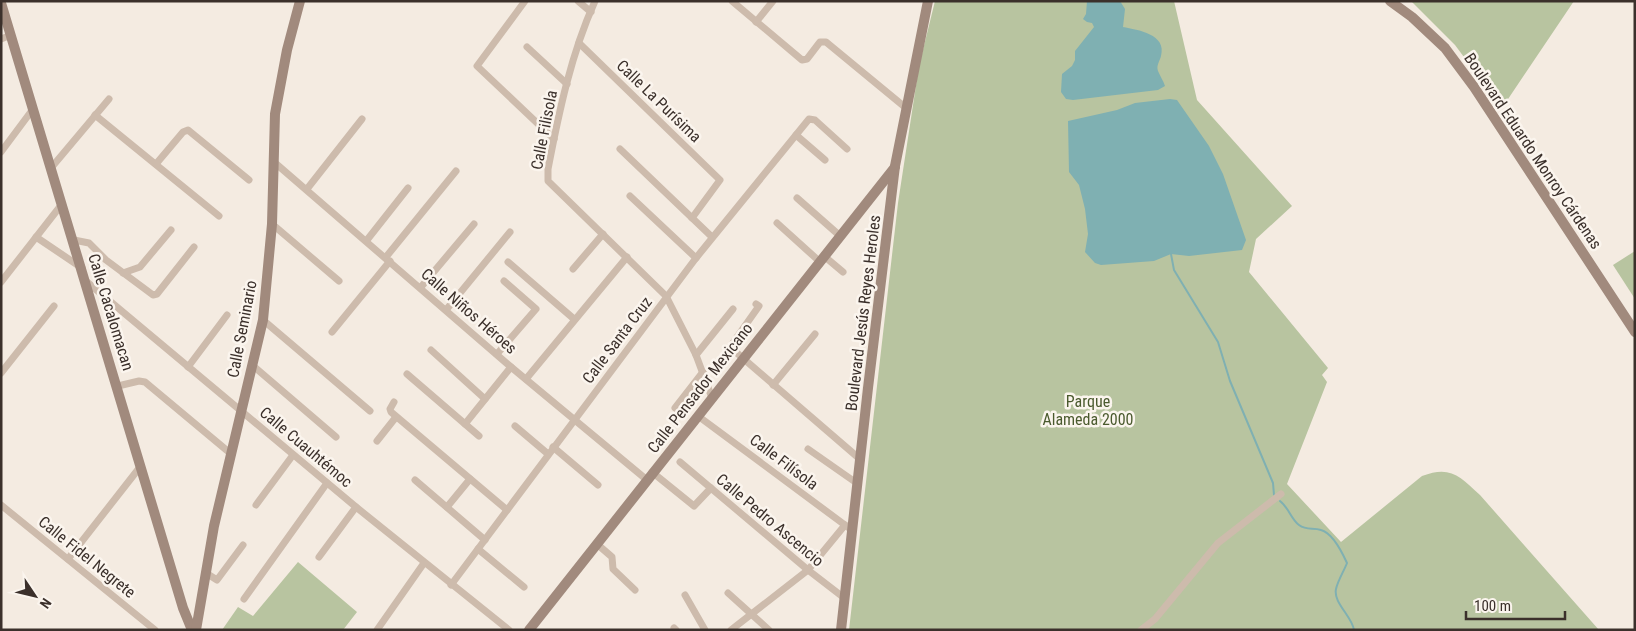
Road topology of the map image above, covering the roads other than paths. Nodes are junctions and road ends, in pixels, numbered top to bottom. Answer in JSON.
{"nodes":[{"id":1,"x":300,"y":1,"type":"edge"},
{"id":2,"x":525,"y":1,"type":"edge"},
{"id":3,"x":578,"y":1,"type":"edge"},
{"id":4,"x":595,"y":1,"type":"edge"},
{"id":5,"x":732,"y":1,"type":"edge"},
{"id":6,"x":772,"y":1,"type":"edge"},
{"id":7,"x":928,"y":1,"type":"edge"},
{"id":8,"x":1390,"y":1,"type":"edge"},
{"id":9,"x":1,"y":3,"type":"edge"},
{"id":10,"x":591,"y":12,"type":"junction"},
{"id":11,"x":756,"y":22,"type":"junction"},
{"id":12,"x":6,"y":37,"type":"edge"},
{"id":13,"x":579,"y":43,"type":"junction"},
{"id":14,"x":527,"y":48,"type":"dead end"},
{"id":15,"x":567,"y":84,"type":"junction"},
{"id":16,"x":109,"y":99,"type":"dead end"},
{"id":17,"x":906,"y":108,"type":"junction"},
{"id":18,"x":33,"y":109,"type":"junction"},
{"id":19,"x":95,"y":116,"type":"junction"},
{"id":20,"x":362,"y":119,"type":"dead end"},
{"id":21,"x":796,"y":134,"type":"junction"},
{"id":22,"x":554,"y":139,"type":"junction"},
{"id":23,"x":620,"y":149,"type":"dead end"},
{"id":24,"x":847,"y":149,"type":"dead end"},
{"id":25,"x":1,"y":152,"type":"edge"},
{"id":26,"x":825,"y":160,"type":"dead end"},
{"id":27,"x":274,"y":162,"type":"junction"},
{"id":28,"x":156,"y":164,"type":"junction"},
{"id":29,"x":896,"y":166,"type":"junction"},
{"id":30,"x":51,"y":168,"type":"junction"},
{"id":31,"x":456,"y":171,"type":"dead end"},
{"id":32,"x":249,"y":180,"type":"dead end"},
{"id":33,"x":408,"y":188,"type":"dead end"},
{"id":34,"x":307,"y":189,"type":"junction"},
{"id":35,"x":630,"y":196,"type":"dead end"},
{"id":36,"x":797,"y":198,"type":"dead end"},
{"id":37,"x":62,"y":204,"type":"junction"},
{"id":38,"x":219,"y":216,"type":"dead end"},
{"id":39,"x":692,"y":218,"type":"junction"},
{"id":40,"x":272,"y":224,"type":"junction"},
{"id":41,"x":474,"y":224,"type":"dead end"},
{"id":42,"x":777,"y":224,"type":"dead end"},
{"id":43,"x":171,"y":230,"type":"dead end"},
{"id":44,"x":510,"y":232,"type":"dead end"},
{"id":45,"x":603,"y":234,"type":"junction"},
{"id":46,"x":839,"y":235,"type":"junction"},
{"id":47,"x":36,"y":237,"type":"junction"},
{"id":48,"x":712,"y":238,"type":"junction"},
{"id":49,"x":74,"y":240,"type":"junction"},
{"id":50,"x":367,"y":240,"type":"junction"},
{"id":51,"x":194,"y":247,"type":"dead end"},
{"id":52,"x":627,"y":257,"type":"junction"},
{"id":53,"x":696,"y":258,"type":"junction"},
{"id":54,"x":822,"y":258,"type":"junction"},
{"id":55,"x":388,"y":259,"type":"junction"},
{"id":56,"x":508,"y":262,"type":"dead end"},
{"id":57,"x":82,"y":268,"type":"junction"},
{"id":58,"x":573,"y":269,"type":"dead end"},
{"id":59,"x":843,"y":272,"type":"dead end"},
{"id":60,"x":123,"y":273,"type":"junction"},
{"id":61,"x":339,"y":281,"type":"dead end"},
{"id":62,"x":504,"y":281,"type":"dead end"},
{"id":63,"x":1,"y":282,"type":"edge"},
{"id":64,"x":87,"y":282,"type":"junction"},
{"id":65,"x":421,"y":288,"type":"junction"},
{"id":66,"x":666,"y":296,"type":"junction"},
{"id":67,"x":758,"y":305,"type":"dead end"},
{"id":68,"x":54,"y":306,"type":"dead end"},
{"id":69,"x":733,"y":309,"type":"dead end"},
{"id":70,"x":446,"y":310,"type":"junction"},
{"id":71,"x":227,"y":315,"type":"dead end"},
{"id":72,"x":574,"y":319,"type":"junction"},
{"id":73,"x":263,"y":320,"type":"junction"},
{"id":74,"x":332,"y":332,"type":"dead end"},
{"id":75,"x":1635,"y":332,"type":"edge"},
{"id":76,"x":815,"y":334,"type":"dead end"},
{"id":77,"x":431,"y":350,"type":"dead end"},
{"id":78,"x":496,"y":354,"type":"junction"},
{"id":79,"x":696,"y":355,"type":"junction"},
{"id":80,"x":744,"y":357,"type":"junction"},
{"id":81,"x":252,"y":366,"type":"junction"},
{"id":82,"x":188,"y":367,"type":"junction"},
{"id":83,"x":512,"y":367,"type":"junction"},
{"id":84,"x":703,"y":372,"type":"junction"},
{"id":85,"x":1,"y":373,"type":"edge"},
{"id":86,"x":407,"y":374,"type":"dead end"},
{"id":87,"x":526,"y":379,"type":"junction"},
{"id":88,"x":773,"y":385,"type":"junction"},
{"id":89,"x":118,"y":386,"type":"junction"},
{"id":90,"x":712,"y":398,"type":"junction"},
{"id":91,"x":485,"y":399,"type":"junction"},
{"id":92,"x":394,"y":402,"type":"dead end"},
{"id":93,"x":675,"y":408,"type":"dead end"},
{"id":94,"x":241,"y":410,"type":"junction"},
{"id":95,"x":370,"y":411,"type":"dead end"},
{"id":96,"x":698,"y":416,"type":"junction"},
{"id":97,"x":396,"y":417,"type":"junction"},
{"id":98,"x":575,"y":418,"type":"junction"},
{"id":99,"x":465,"y":424,"type":"junction"},
{"id":100,"x":515,"y":426,"type":"dead end"},
{"id":101,"x":479,"y":436,"type":"dead end"},
{"id":102,"x":336,"y":437,"type":"dead end"},
{"id":103,"x":377,"y":441,"type":"dead end"},
{"id":104,"x":553,"y":447,"type":"junction"},
{"id":105,"x":808,"y":449,"type":"dead end"},
{"id":106,"x":230,"y":453,"type":"junction"},
{"id":107,"x":548,"y":454,"type":"junction"},
{"id":108,"x":293,"y":455,"type":"junction"},
{"id":109,"x":861,"y":461,"type":"junction"},
{"id":110,"x":680,"y":462,"type":"dead end"},
{"id":111,"x":140,"y":467,"type":"junction"},
{"id":112,"x":649,"y":476,"type":"junction"},
{"id":113,"x":470,"y":479,"type":"junction"},
{"id":114,"x":415,"y":480,"type":"dead end"},
{"id":115,"x":327,"y":483,"type":"junction"},
{"id":116,"x":858,"y":484,"type":"junction"},
{"id":117,"x":598,"y":485,"type":"dead end"},
{"id":118,"x":711,"y":488,"type":"junction"},
{"id":119,"x":1281,"y":494,"type":"dead end"},
{"id":120,"x":1,"y":505,"type":"edge"},
{"id":121,"x":256,"y":505,"type":"dead end"},
{"id":122,"x":356,"y":507,"type":"junction"},
{"id":123,"x":447,"y":507,"type":"junction"},
{"id":124,"x":507,"y":510,"type":"junction"},
{"id":125,"x":849,"y":528,"type":"junction"},
{"id":126,"x":485,"y":540,"type":"junction"},
{"id":127,"x":597,"y":544,"type":"junction"},
{"id":128,"x":243,"y":545,"type":"dead end"},
{"id":129,"x":478,"y":549,"type":"junction"},
{"id":130,"x":319,"y":557,"type":"dead end"},
{"id":131,"x":68,"y":559,"type":"junction"},
{"id":132,"x":424,"y":563,"type":"junction"},
{"id":133,"x":808,"y":570,"type":"junction"},
{"id":134,"x":206,"y":573,"type":"junction"},
{"id":135,"x":451,"y":585,"type":"junction"},
{"id":136,"x":524,"y":587,"type":"dead end"},
{"id":137,"x":635,"y":590,"type":"dead end"},
{"id":138,"x":728,"y":593,"type":"dead end"},
{"id":139,"x":685,"y":595,"type":"dead end"},
{"id":140,"x":843,"y":597,"type":"junction"},
{"id":141,"x":244,"y":599,"type":"dead end"},
{"id":142,"x":752,"y":615,"type":"junction"},
{"id":143,"x":155,"y":630,"type":"edge"},
{"id":144,"x":194,"y":630,"type":"edge"},
{"id":145,"x":377,"y":630,"type":"edge"},
{"id":146,"x":509,"y":630,"type":"edge"},
{"id":147,"x":529,"y":630,"type":"edge"},
{"id":148,"x":705,"y":630,"type":"edge"},
{"id":149,"x":731,"y":630,"type":"edge"},
{"id":150,"x":769,"y":630,"type":"edge"},
{"id":151,"x":841,"y":630,"type":"edge"},
{"id":152,"x":1141,"y":630,"type":"edge"}],
"edges":[{"from":1,"to":27,"type":"main road","name":"Calle Seminario"},
{"from":2,"to":22,"type":"street"},
{"from":3,"to":10,"type":"street"},
{"from":4,"to":10,"type":"street","name":"Calle Filisola"},
{"from":5,"to":11,"type":"street"},
{"from":6,"to":11,"type":"street"},
{"from":7,"to":17,"type":"main road","name":"Boulevard Jesús Reyes Heroles"},
{"from":8,"to":75,"type":"main road","name":"Boulevard Eduardo Monroy Cárdenas"},
{"from":9,"to":12,"type":"main road","name":"Calle Cacalomacan"},
{"from":10,"to":13,"type":"street","name":"Calle Filisola"},
{"from":11,"to":17,"type":"street"},
{"from":12,"to":18,"type":"main road","name":"Calle Cacalomacan"},
{"from":13,"to":15,"type":"street","name":"Calle Filisola"},
{"from":13,"to":39,"type":"street","name":"Calle La Purísima"},
{"from":14,"to":15,"type":"street"},
{"from":15,"to":22,"type":"street","name":"Calle Filisola"},
{"from":16,"to":19,"type":"street"},
{"from":17,"to":29,"type":"main road","name":"Boulevard Jesús Reyes Heroles"},
{"from":18,"to":25,"type":"street"},
{"from":18,"to":30,"type":"main road","name":"Calle Cacalomacan"},
{"from":19,"to":28,"type":"street"},
{"from":19,"to":30,"type":"street"},
{"from":20,"to":34,"type":"street"},
{"from":21,"to":24,"type":"street","name":"Calle Santa Cruz"},
{"from":21,"to":26,"type":"street"},
{"from":21,"to":48,"type":"street","name":"Calle Santa Cruz"},
{"from":22,"to":45,"type":"street","name":"Calle Filisola"},
{"from":23,"to":39,"type":"street"},
{"from":27,"to":34,"type":"street","name":"Calle Niños Héroes"},
{"from":27,"to":40,"type":"main road","name":"Calle Seminario"},
{"from":28,"to":32,"type":"street"},
{"from":28,"to":38,"type":"street"},
{"from":29,"to":46,"type":"main road","name":"Calle Pensador Mexicano"},
{"from":29,"to":109,"type":"main road","name":"Boulevard Jesús Reyes Heroles"},
{"from":30,"to":37,"type":"main road","name":"Calle Cacalomacan"},
{"from":31,"to":55,"type":"street"},
{"from":33,"to":50,"type":"street"},
{"from":34,"to":50,"type":"street","name":"Calle Niños Héroes"},
{"from":35,"to":53,"type":"street"},
{"from":36,"to":46,"type":"street"},
{"from":37,"to":47,"type":"street"},
{"from":37,"to":49,"type":"main road","name":"Calle Cacalomacan"},
{"from":39,"to":48,"type":"street"},
{"from":40,"to":61,"type":"street"},
{"from":40,"to":73,"type":"main road","name":"Calle Seminario"},
{"from":41,"to":65,"type":"street"},
{"from":42,"to":54,"type":"street"},
{"from":43,"to":60,"type":"street"},
{"from":44,"to":70,"type":"street"},
{"from":45,"to":52,"type":"street","name":"Calle Filisola"},
{"from":45,"to":58,"type":"street"},
{"from":46,"to":54,"type":"main road","name":"Calle Pensador Mexicano"},
{"from":47,"to":57,"type":"street"},
{"from":47,"to":63,"type":"street"},
{"from":48,"to":53,"type":"street","name":"Calle Santa Cruz"},
{"from":49,"to":57,"type":"main road","name":"Calle Cacalomacan"},
{"from":49,"to":60,"type":"street"},
{"from":50,"to":55,"type":"street","name":"Calle Niños Héroes"},
{"from":51,"to":60,"type":"street"},
{"from":52,"to":66,"type":"street","name":"Calle Filisola"},
{"from":52,"to":72,"type":"street"},
{"from":53,"to":66,"type":"street","name":"Calle Santa Cruz"},
{"from":54,"to":59,"type":"street"},
{"from":54,"to":80,"type":"main road","name":"Calle Pensador Mexicano"},
{"from":55,"to":65,"type":"street","name":"Calle Niños Héroes"},
{"from":55,"to":74,"type":"street"},
{"from":56,"to":72,"type":"street"},
{"from":57,"to":64,"type":"main road","name":"Calle Cacalomacan"},
{"from":62,"to":78,"type":"street"},
{"from":64,"to":82,"type":"street","name":"Calle Cuauhtémoc"},
{"from":64,"to":89,"type":"main road","name":"Calle Cacalomacan"},
{"from":65,"to":70,"type":"street","name":"Calle Niños Héroes"},
{"from":66,"to":79,"type":"street","name":"Calle Filisola"},
{"from":66,"to":98,"type":"street","name":"Calle Santa Cruz"},
{"from":67,"to":80,"type":"street"},
{"from":68,"to":85,"type":"street"},
{"from":69,"to":79,"type":"street"},
{"from":70,"to":78,"type":"street","name":"Calle Niños Héroes"},
{"from":71,"to":82,"type":"street"},
{"from":72,"to":87,"type":"street"},
{"from":73,"to":81,"type":"main road","name":"Calle Seminario"},
{"from":73,"to":95,"type":"street"},
{"from":76,"to":88,"type":"street"},
{"from":77,"to":91,"type":"street"},
{"from":78,"to":83,"type":"street","name":"Calle Niños Héroes"},
{"from":79,"to":84,"type":"street","name":"Calle Filisola"},
{"from":80,"to":88,"type":"street"},
{"from":80,"to":90,"type":"main road","name":"Calle Pensador Mexicano"},
{"from":81,"to":94,"type":"main road","name":"Calle Seminario"},
{"from":81,"to":102,"type":"street"},
{"from":82,"to":94,"type":"street","name":"Calle Cuauhtémoc"},
{"from":83,"to":87,"type":"street","name":"Calle Niños Héroes"},
{"from":83,"to":91,"type":"street"},
{"from":84,"to":90,"type":"street","name":"Calle Filisola"},
{"from":84,"to":93,"type":"street"},
{"from":86,"to":99,"type":"street"},
{"from":87,"to":98,"type":"street","name":"Calle Niños Héroes"},
{"from":88,"to":109,"type":"street"},
{"from":89,"to":106,"type":"street"},
{"from":89,"to":111,"type":"main road","name":"Calle Cacalomacan"},
{"from":90,"to":96,"type":"main road","name":"Calle Pensador Mexicano"},
{"from":91,"to":99,"type":"street"},
{"from":92,"to":97,"type":"street"},
{"from":94,"to":106,"type":"main road","name":"Calle Seminario"},
{"from":94,"to":108,"type":"street","name":"Calle Cuauhtémoc"},
{"from":96,"to":112,"type":"main road","name":"Calle Pensador Mexicano"},
{"from":96,"to":125,"type":"street","name":"Calle Filísola"},
{"from":97,"to":103,"type":"street"},
{"from":97,"to":113,"type":"street"},
{"from":98,"to":104,"type":"street","name":"Calle Santa Cruz"},
{"from":98,"to":112,"type":"street","name":"Calle Niños Héroes"},
{"from":99,"to":101,"type":"street"},
{"from":100,"to":107,"type":"street"},
{"from":104,"to":107,"type":"street","name":"Calle Santa Cruz"},
{"from":104,"to":117,"type":"street"},
{"from":105,"to":116,"type":"street"},
{"from":106,"to":134,"type":"main road","name":"Calle Seminario"},
{"from":107,"to":124,"type":"street","name":"Calle Santa Cruz"},
{"from":108,"to":115,"type":"street","name":"Calle Cuauhtémoc"},
{"from":108,"to":121,"type":"street"},
{"from":109,"to":116,"type":"main road","name":"Boulevard Jesús Reyes Heroles"},
{"from":110,"to":118,"type":"street","name":"Calle Pedro Ascencio"},
{"from":111,"to":131,"type":"street"},
{"from":111,"to":144,"type":"main road","name":"Calle Cacalomacan"},
{"from":112,"to":118,"type":"street","name":"Calle Niños Héroes"},
{"from":112,"to":127,"type":"main road","name":"Calle Pensador Mexicano"},
{"from":113,"to":123,"type":"street"},
{"from":113,"to":124,"type":"street"},
{"from":114,"to":123,"type":"street"},
{"from":115,"to":122,"type":"street","name":"Calle Cuauhtémoc"},
{"from":115,"to":141,"type":"street"},
{"from":116,"to":125,"type":"main road","name":"Boulevard Jesús Reyes Heroles"},
{"from":118,"to":133,"type":"street","name":"Calle Pedro Ascencio"},
{"from":119,"to":152,"type":"street"},
{"from":120,"to":131,"type":"street","name":"Calle Fidel Negrete"},
{"from":122,"to":130,"type":"street"},
{"from":122,"to":132,"type":"street","name":"Calle Cuauhtémoc"},
{"from":123,"to":126,"type":"street"},
{"from":124,"to":126,"type":"street","name":"Calle Santa Cruz"},
{"from":125,"to":133,"type":"street"},
{"from":125,"to":140,"type":"main road","name":"Boulevard Jesús Reyes Heroles"},
{"from":126,"to":129,"type":"street","name":"Calle Santa Cruz"},
{"from":127,"to":137,"type":"street"},
{"from":127,"to":147,"type":"main road","name":"Calle Pensador Mexicano"},
{"from":128,"to":134,"type":"street"},
{"from":129,"to":135,"type":"street","name":"Calle Santa Cruz"},
{"from":129,"to":136,"type":"street"},
{"from":131,"to":143,"type":"street","name":"Calle Fidel Negrete"},
{"from":132,"to":135,"type":"street","name":"Calle Cuauhtémoc"},
{"from":132,"to":145,"type":"street"},
{"from":133,"to":140,"type":"street","name":"Calle Pedro Ascencio"},
{"from":133,"to":142,"type":"street"},
{"from":134,"to":144,"type":"main road","name":"Calle Seminario"},
{"from":135,"to":146,"type":"street","name":"Calle Cuauhtémoc"},
{"from":138,"to":142,"type":"street"},
{"from":139,"to":148,"type":"street"},
{"from":140,"to":151,"type":"main road","name":"Boulevard Jesús Reyes Heroles"},
{"from":142,"to":149,"type":"street"},
{"from":142,"to":150,"type":"street"}]}
